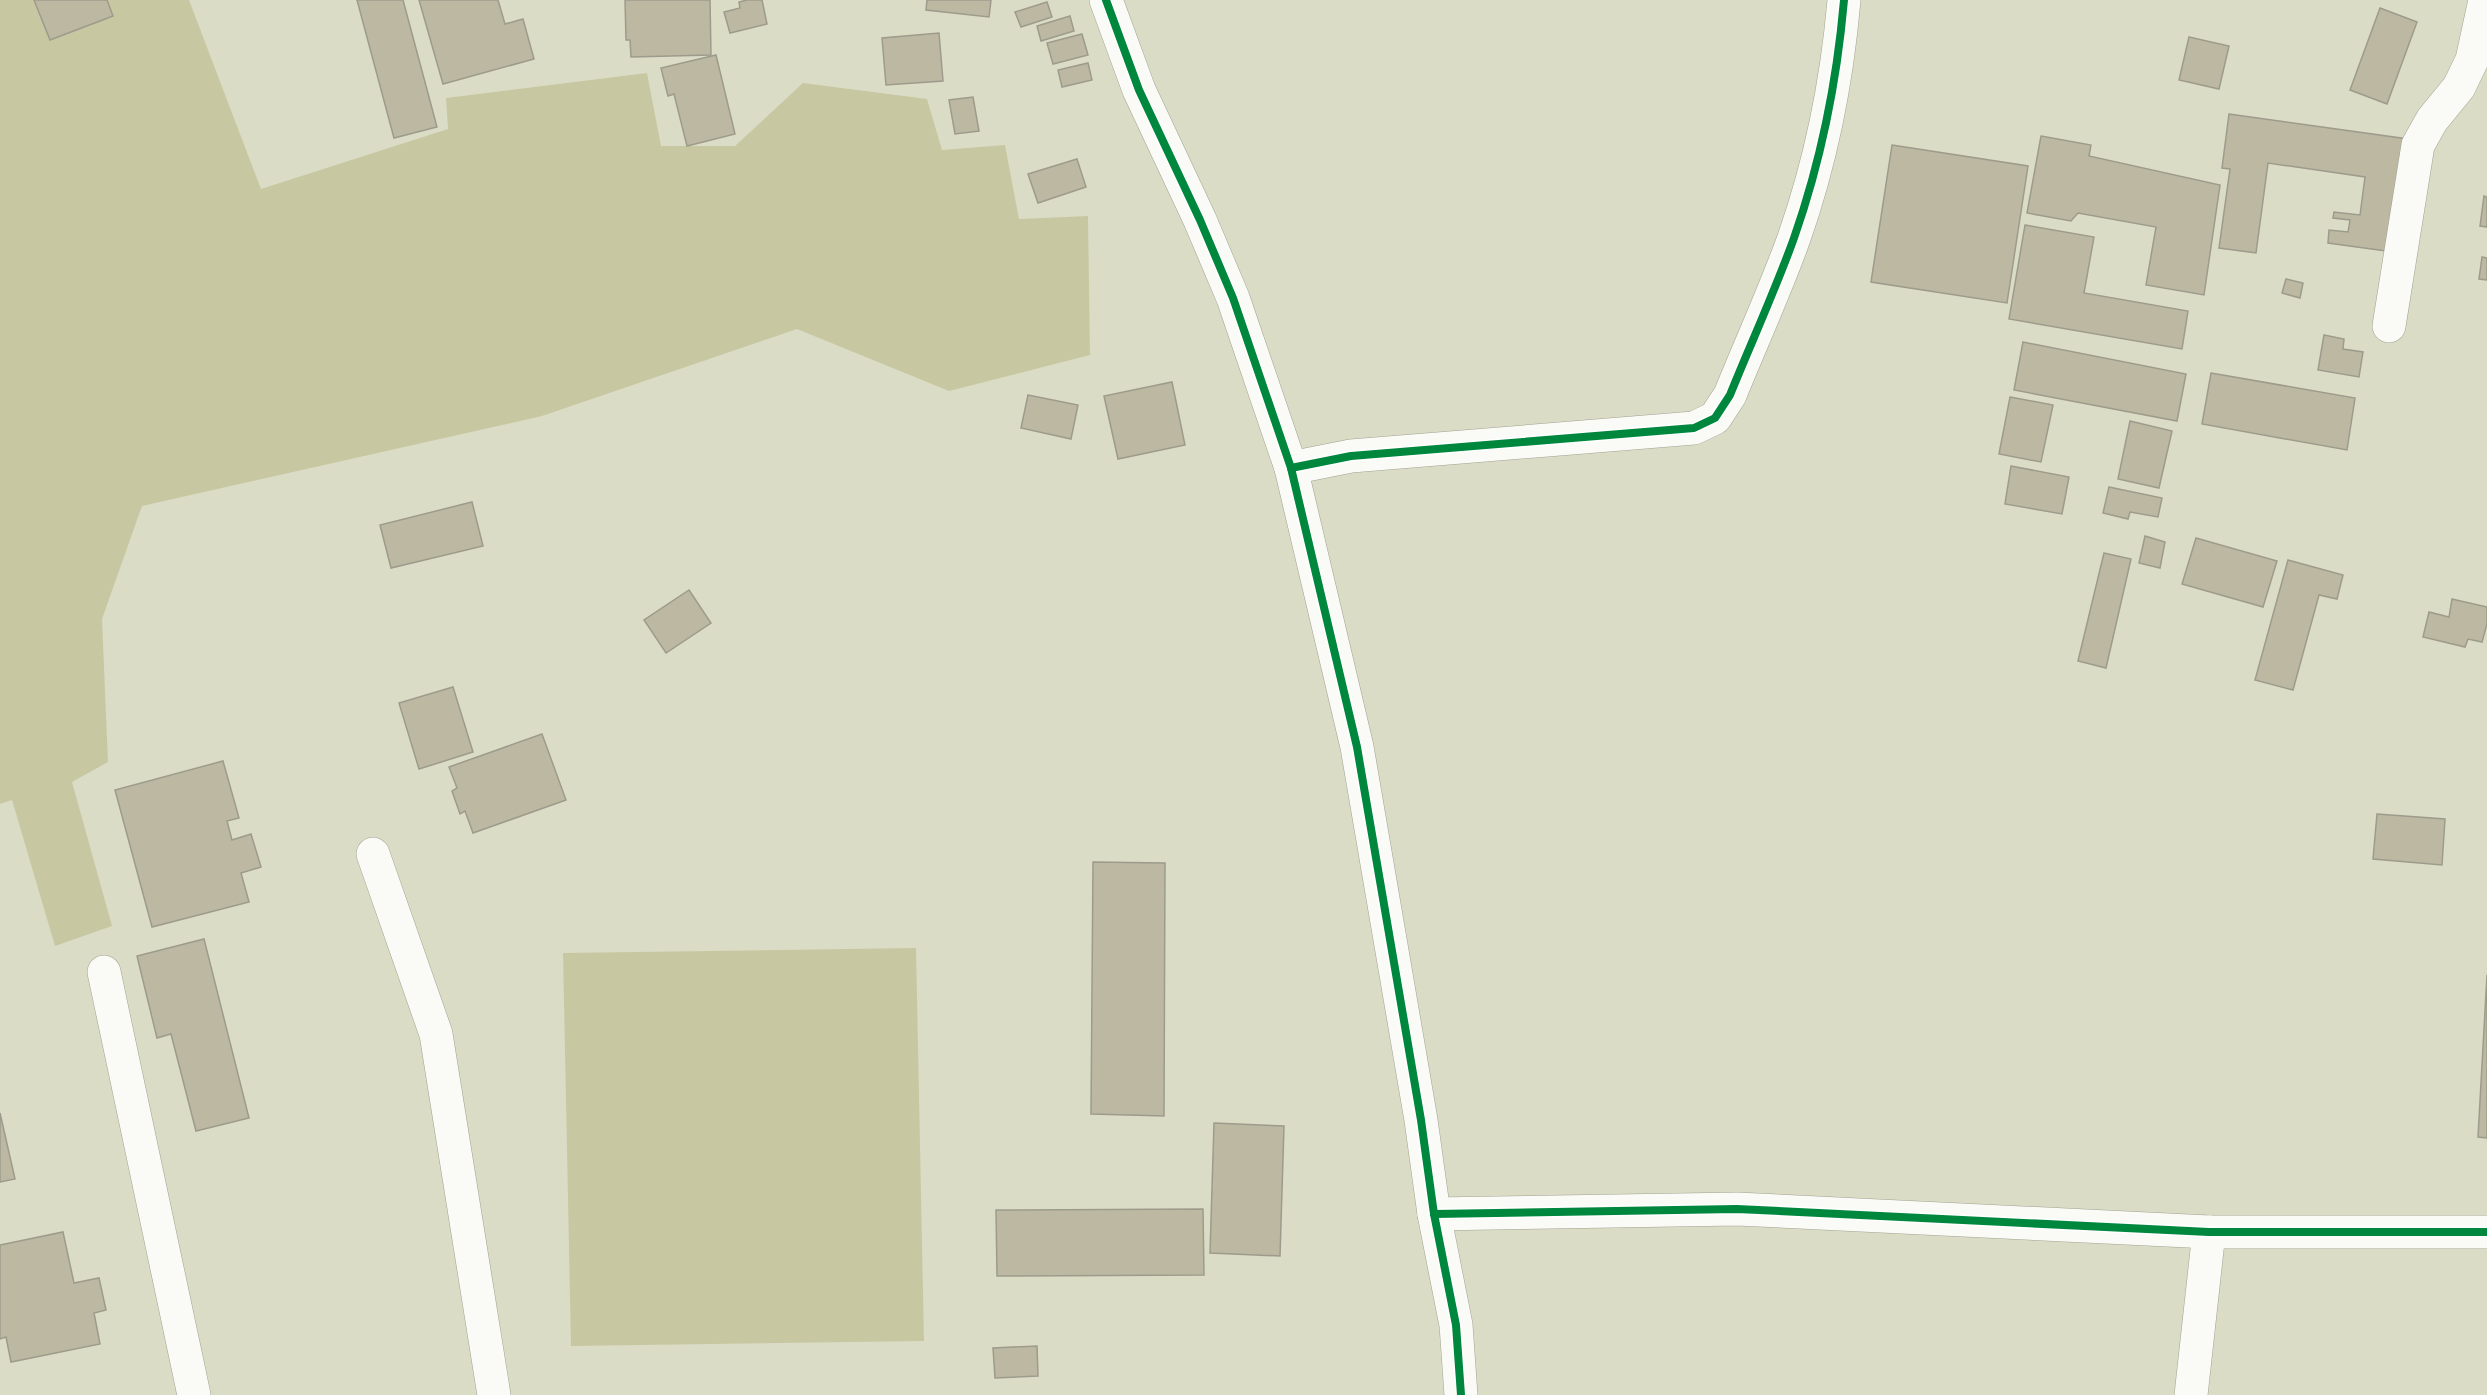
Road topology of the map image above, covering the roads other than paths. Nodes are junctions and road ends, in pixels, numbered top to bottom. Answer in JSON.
{"nodes":[{"id":1,"x":1106,"y":0,"type":"edge"},
{"id":2,"x":1844,"y":0,"type":"edge"},
{"id":3,"x":2484,"y":0,"type":"edge"},
{"id":4,"x":2389,"y":326,"type":"dead end"},
{"id":5,"x":1291,"y":468,"type":"junction"},
{"id":6,"x":373,"y":855,"type":"dead end"},
{"id":7,"x":104,"y":972,"type":"dead end"},
{"id":8,"x":1434,"y":1214,"type":"junction"},
{"id":9,"x":2487,"y":1232,"type":"edge"},
{"id":10,"x":2210,"y":1233,"type":"junction"},
{"id":11,"x":194,"y":1395,"type":"edge"},
{"id":12,"x":494,"y":1395,"type":"edge"},
{"id":13,"x":1461,"y":1395,"type":"edge"},
{"id":14,"x":2192,"y":1395,"type":"edge"}],
"edges":[{"from":1,"to":5,"type":"street"},
{"from":2,"to":5,"type":"street"},
{"from":3,"to":4,"type":"street"},
{"from":5,"to":8,"type":"street"},
{"from":6,"to":12,"type":"street"},
{"from":7,"to":11,"type":"street"},
{"from":8,"to":10,"type":"street"},
{"from":8,"to":13,"type":"street"},
{"from":9,"to":10,"type":"street"},
{"from":10,"to":14,"type":"street"}]}
